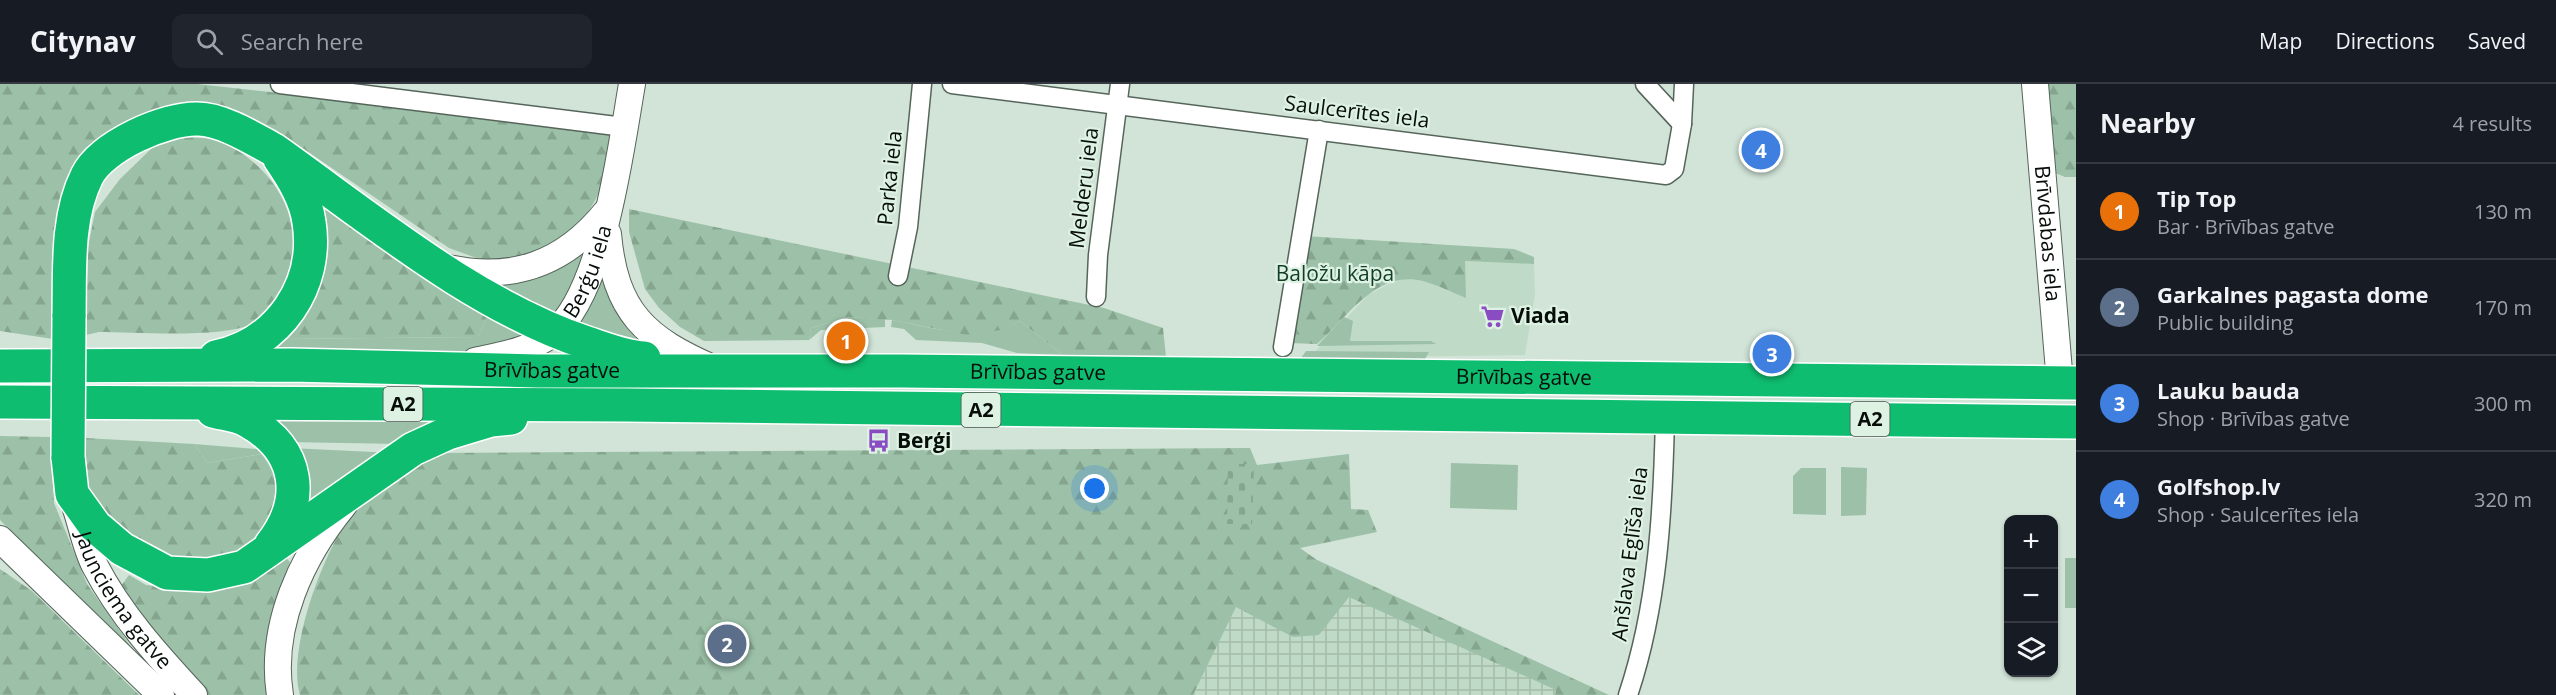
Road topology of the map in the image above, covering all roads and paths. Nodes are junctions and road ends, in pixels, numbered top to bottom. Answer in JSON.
{"nodes":[{"id":1,"x":280,"y":84,"type":"edge"},
{"id":2,"x":632,"y":84,"type":"edge"},
{"id":3,"x":922,"y":84,"type":"edge"},
{"id":4,"x":952,"y":84,"type":"edge"},
{"id":5,"x":1120,"y":84,"type":"edge"},
{"id":6,"x":1645,"y":84,"type":"edge"},
{"id":7,"x":1684,"y":84,"type":"edge"},
{"id":8,"x":2035,"y":84,"type":"edge"},
{"id":9,"x":1117,"y":104,"type":"junction"},
{"id":10,"x":1682,"y":124,"type":"junction"},
{"id":11,"x":624,"y":128,"type":"junction"},
{"id":12,"x":1319,"y":130,"type":"junction"},
{"id":13,"x":274,"y":150,"type":"junction"},
{"id":14,"x":606,"y":212,"type":"junction"},
{"id":15,"x":440,"y":267,"type":"junction"},
{"id":16,"x":898,"y":276,"type":"dead end"},
{"id":17,"x":1096,"y":297,"type":"dead end"},
{"id":18,"x":554,"y":332,"type":"junction"},
{"id":19,"x":1282,"y":348,"type":"dead end"},
{"id":20,"x":97,"y":365,"type":"junction"},
{"id":21,"x":0,"y":366,"type":"edge"},
{"id":22,"x":709,"y":366,"type":"junction"},
{"id":23,"x":439,"y":369,"type":"junction"},
{"id":24,"x":2068,"y":383,"type":"edge"},
{"id":25,"x":0,"y":402,"type":"edge"},
{"id":26,"x":181,"y":402,"type":"junction"},
{"id":27,"x":626,"y":405,"type":"junction"},
{"id":28,"x":1665,"y":417,"type":"junction"},
{"id":29,"x":2076,"y":422,"type":"edge"},
{"id":30,"x":355,"y":491,"type":"junction"},
{"id":31,"x":72,"y":494,"type":"junction"},
{"id":32,"x":0,"y":539,"type":"edge"},
{"id":33,"x":265,"y":554,"type":"junction"},
{"id":34,"x":161,"y":695,"type":"edge"},
{"id":35,"x":194,"y":695,"type":"edge"},
{"id":36,"x":280,"y":695,"type":"edge"},
{"id":37,"x":1628,"y":695,"type":"edge"}],
"edges":[{"from":1,"to":11,"type":"street"},
{"from":2,"to":11,"type":"main road","name":"Berģu iela"},
{"from":3,"to":16,"type":"street","name":"Parka iela"},
{"from":4,"to":9,"type":"street","name":"Saulcerītes iela"},
{"from":5,"to":9,"type":"street","name":"Melderu iela"},
{"from":6,"to":10,"type":"street"},
{"from":7,"to":10,"type":"street","name":"Saulcerītes iela"},
{"from":8,"to":24,"type":"main road","name":"Brīvdabas iela"},
{"from":9,"to":12,"type":"street","name":"Saulcerītes iela"},
{"from":9,"to":17,"type":"street","name":"Melderu iela"},
{"from":10,"to":12,"type":"street","name":"Saulcerītes iela"},
{"from":11,"to":14,"type":"main road","name":"Berģu iela"},
{"from":12,"to":19,"type":"street"},
{"from":13,"to":15,"type":"highway"},
{"from":13,"to":20,"type":"highway"},
{"from":13,"to":31,"type":"highway","bridge":true},
{"from":14,"to":15,"type":"main road"},
{"from":14,"to":18,"type":"main road","name":"Berģu iela"},
{"from":14,"to":22,"type":"main road"},
{"from":15,"to":18,"type":"highway"},
{"from":18,"to":22,"type":"highway"},
{"from":18,"to":23,"type":"main road","name":"Berģu iela"},
{"from":20,"to":21,"type":"highway","name":"Brīvības gatve","number":"A2"},
{"from":20,"to":23,"type":"highway","name":"Brīvības gatve","number":"A2"},
{"from":22,"to":23,"type":"highway","name":"Brīvības gatve","number":"A2"},
{"from":22,"to":24,"type":"highway","name":"Brīvības gatve","number":"A2"},
{"from":25,"to":26,"type":"highway","name":"Brīvības gatve","number":"A2"},
{"from":26,"to":27,"type":"highway","name":"Brīvības gatve","number":"A2"},
{"from":26,"to":33,"type":"highway"},
{"from":27,"to":28,"type":"highway","name":"Brīvības gatve","number":"A2"},
{"from":27,"to":30,"type":"highway"},
{"from":28,"to":29,"type":"highway","name":"Brīvības gatve","number":"A2"},
{"from":28,"to":37,"type":"street","name":"Anšlava Eglīša iela"},
{"from":30,"to":33,"type":"highway"},
{"from":30,"to":36,"type":"main road"},
{"from":31,"to":33,"type":"highway"},
{"from":31,"to":35,"type":"main road","name":"Jaunciema gatve"},
{"from":32,"to":34,"type":"main road"}]}
